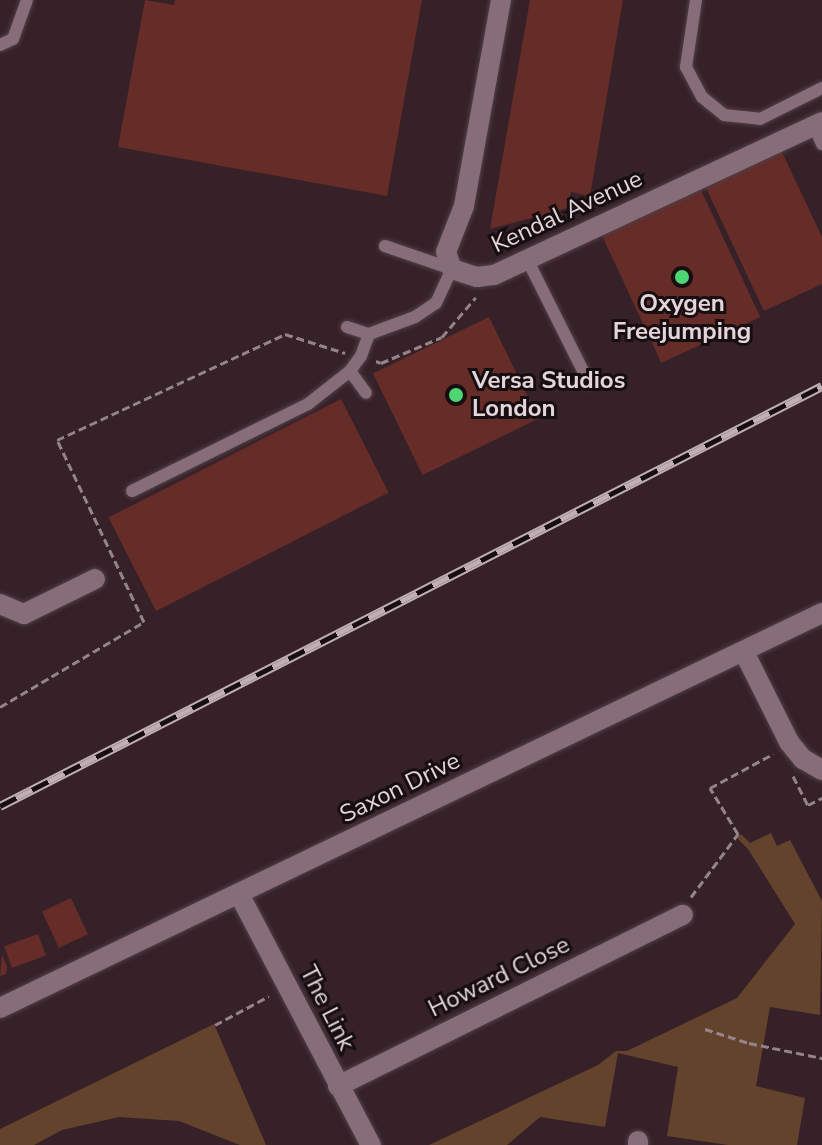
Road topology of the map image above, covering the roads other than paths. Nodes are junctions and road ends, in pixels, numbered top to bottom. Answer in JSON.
{"nodes":[{"id":1,"x":27,"y":0,"type":"edge"},
{"id":2,"x":501,"y":0,"type":"edge"},
{"id":3,"x":696,"y":0,"type":"edge"},
{"id":4,"x":0,"y":45,"type":"edge"},
{"id":5,"x":822,"y":88,"type":"edge"},
{"id":6,"x":819,"y":131,"type":"edge"},
{"id":7,"x":385,"y":246,"type":"dead end"},
{"id":8,"x":527,"y":259,"type":"junction"},
{"id":9,"x":452,"y":269,"type":"junction"},
{"id":10,"x":347,"y":327,"type":"dead end"},
{"id":11,"x":369,"y":334,"type":"junction"},
{"id":12,"x":350,"y":371,"type":"junction"},
{"id":13,"x":589,"y":383,"type":"dead end"},
{"id":14,"x":366,"y":393,"type":"dead end"},
{"id":15,"x":132,"y":491,"type":"dead end"},
{"id":16,"x":95,"y":579,"type":"dead end"},
{"id":17,"x":0,"y":604,"type":"edge"},
{"id":18,"x":822,"y":613,"type":"edge"},
{"id":19,"x":744,"y":652,"type":"junction"},
{"id":20,"x":822,"y":770,"type":"edge"},
{"id":21,"x":239,"y":894,"type":"junction"},
{"id":22,"x":683,"y":915,"type":"road end"},
{"id":23,"x":0,"y":1008,"type":"edge"},
{"id":24,"x":338,"y":1086,"type":"junction"},
{"id":25,"x":371,"y":1145,"type":"edge"}],
"edges":[{"from":1,"to":4,"type":"lane"},
{"from":2,"to":9,"type":"street","name":"Kendal Avenue"},
{"from":3,"to":5,"type":"lane"},
{"from":6,"to":8,"type":"street","name":"Kendal Avenue"},
{"from":7,"to":9,"type":"lane"},
{"from":8,"to":9,"type":"street","name":"Kendal Avenue"},
{"from":8,"to":13,"type":"lane"},
{"from":9,"to":11,"type":"lane"},
{"from":10,"to":11,"type":"lane"},
{"from":11,"to":12,"type":"lane"},
{"from":12,"to":14,"type":"lane"},
{"from":12,"to":15,"type":"lane"},
{"from":16,"to":17,"type":"street"},
{"from":18,"to":19,"type":"street","name":"Saxon Drive"},
{"from":19,"to":20,"type":"street"},
{"from":19,"to":21,"type":"street","name":"Saxon Drive"},
{"from":21,"to":23,"type":"street","name":"Saxon Drive"},
{"from":21,"to":24,"type":"street","name":"The Link"},
{"from":22,"to":24,"type":"street","name":"Howard Close"},
{"from":24,"to":25,"type":"street","name":"The Link"}]}
